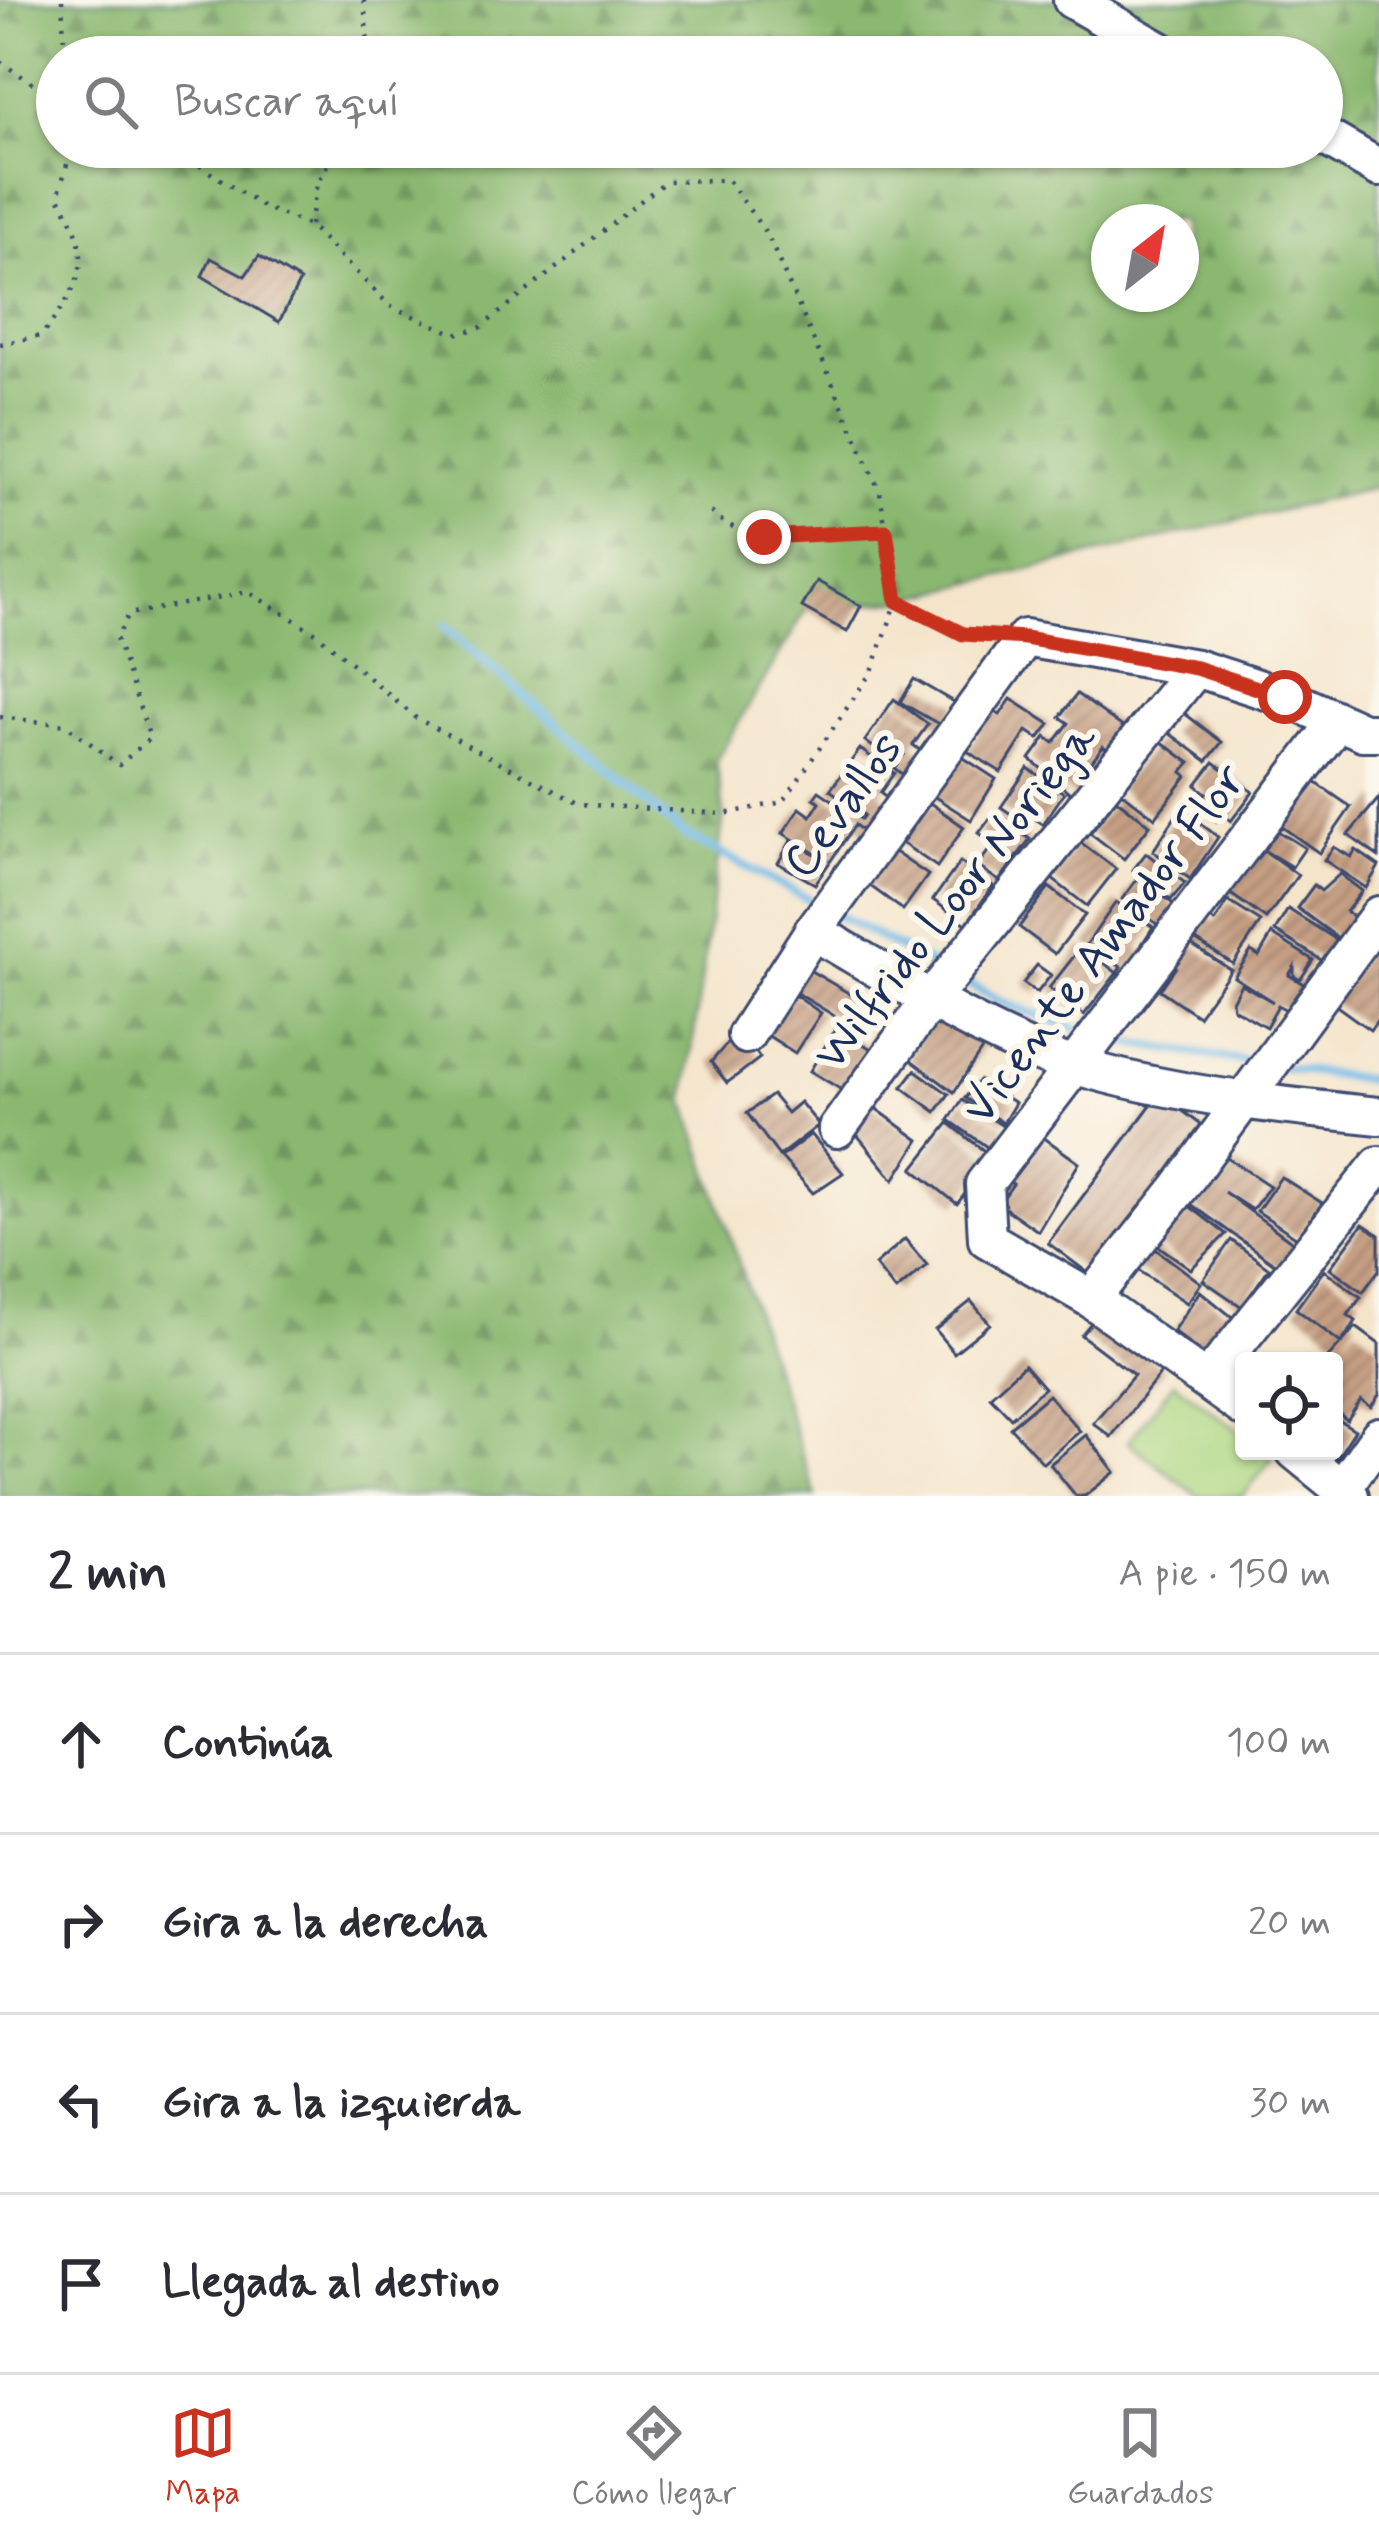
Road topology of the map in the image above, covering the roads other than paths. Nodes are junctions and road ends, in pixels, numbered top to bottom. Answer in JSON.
{"nodes":[{"id":1,"x":1087,"y":10,"type":"edge"},
{"id":2,"x":1133,"y":36,"type":"edge"},
{"id":3,"x":1343,"y":147,"type":"edge"},
{"id":4,"x":1379,"y":168,"type":"edge"},
{"id":5,"x":1196,"y":668,"type":"junction"},
{"id":6,"x":1365,"y":735,"type":"edge"},
{"id":7,"x":1379,"y":915,"type":"edge"},
{"id":8,"x":813,"y":931,"type":"junction"},
{"id":9,"x":931,"y":999,"type":"junction"},
{"id":10,"x":746,"y":1035,"type":"dead end"},
{"id":11,"x":1071,"y":1064,"type":"junction"},
{"id":12,"x":1240,"y":1101,"type":"junction"},
{"id":13,"x":1379,"y":1116,"type":"edge"},
{"id":14,"x":837,"y":1129,"type":"dead end"},
{"id":15,"x":1379,"y":1166,"type":"edge"},
{"id":16,"x":1091,"y":1299,"type":"junction"},
{"id":17,"x":1209,"y":1378,"type":"junction"},
{"id":18,"x":1235,"y":1400,"type":"edge"},
{"id":19,"x":1379,"y":1436,"type":"edge"},
{"id":20,"x":1306,"y":1460,"type":"edge"},
{"id":21,"x":1346,"y":1493,"type":"edge"}],
"edges":[{"from":1,"to":2,"type":"street"},
{"from":3,"to":4,"type":"street"},
{"from":5,"to":6,"type":"street"},
{"from":5,"to":8,"type":"street","name":"Cevallos"},
{"from":5,"to":9,"type":"street","name":"Wilfrido Loor Noriega"},
{"from":6,"to":11,"type":"street","name":"Vicente Amador Flor"},
{"from":7,"to":12,"type":"street"},
{"from":8,"to":9,"type":"street"},
{"from":8,"to":10,"type":"street","name":"Cevallos"},
{"from":9,"to":11,"type":"street"},
{"from":9,"to":14,"type":"street","name":"Wilfrido Loor Noriega"},
{"from":11,"to":12,"type":"street"},
{"from":11,"to":16,"type":"street","name":"Vicente Amador Flor"},
{"from":12,"to":13,"type":"street"},
{"from":12,"to":16,"type":"street"},
{"from":15,"to":17,"type":"street"},
{"from":16,"to":17,"type":"street"},
{"from":17,"to":18,"type":"street"},
{"from":19,"to":21,"type":"street"},
{"from":20,"to":21,"type":"street"}]}
